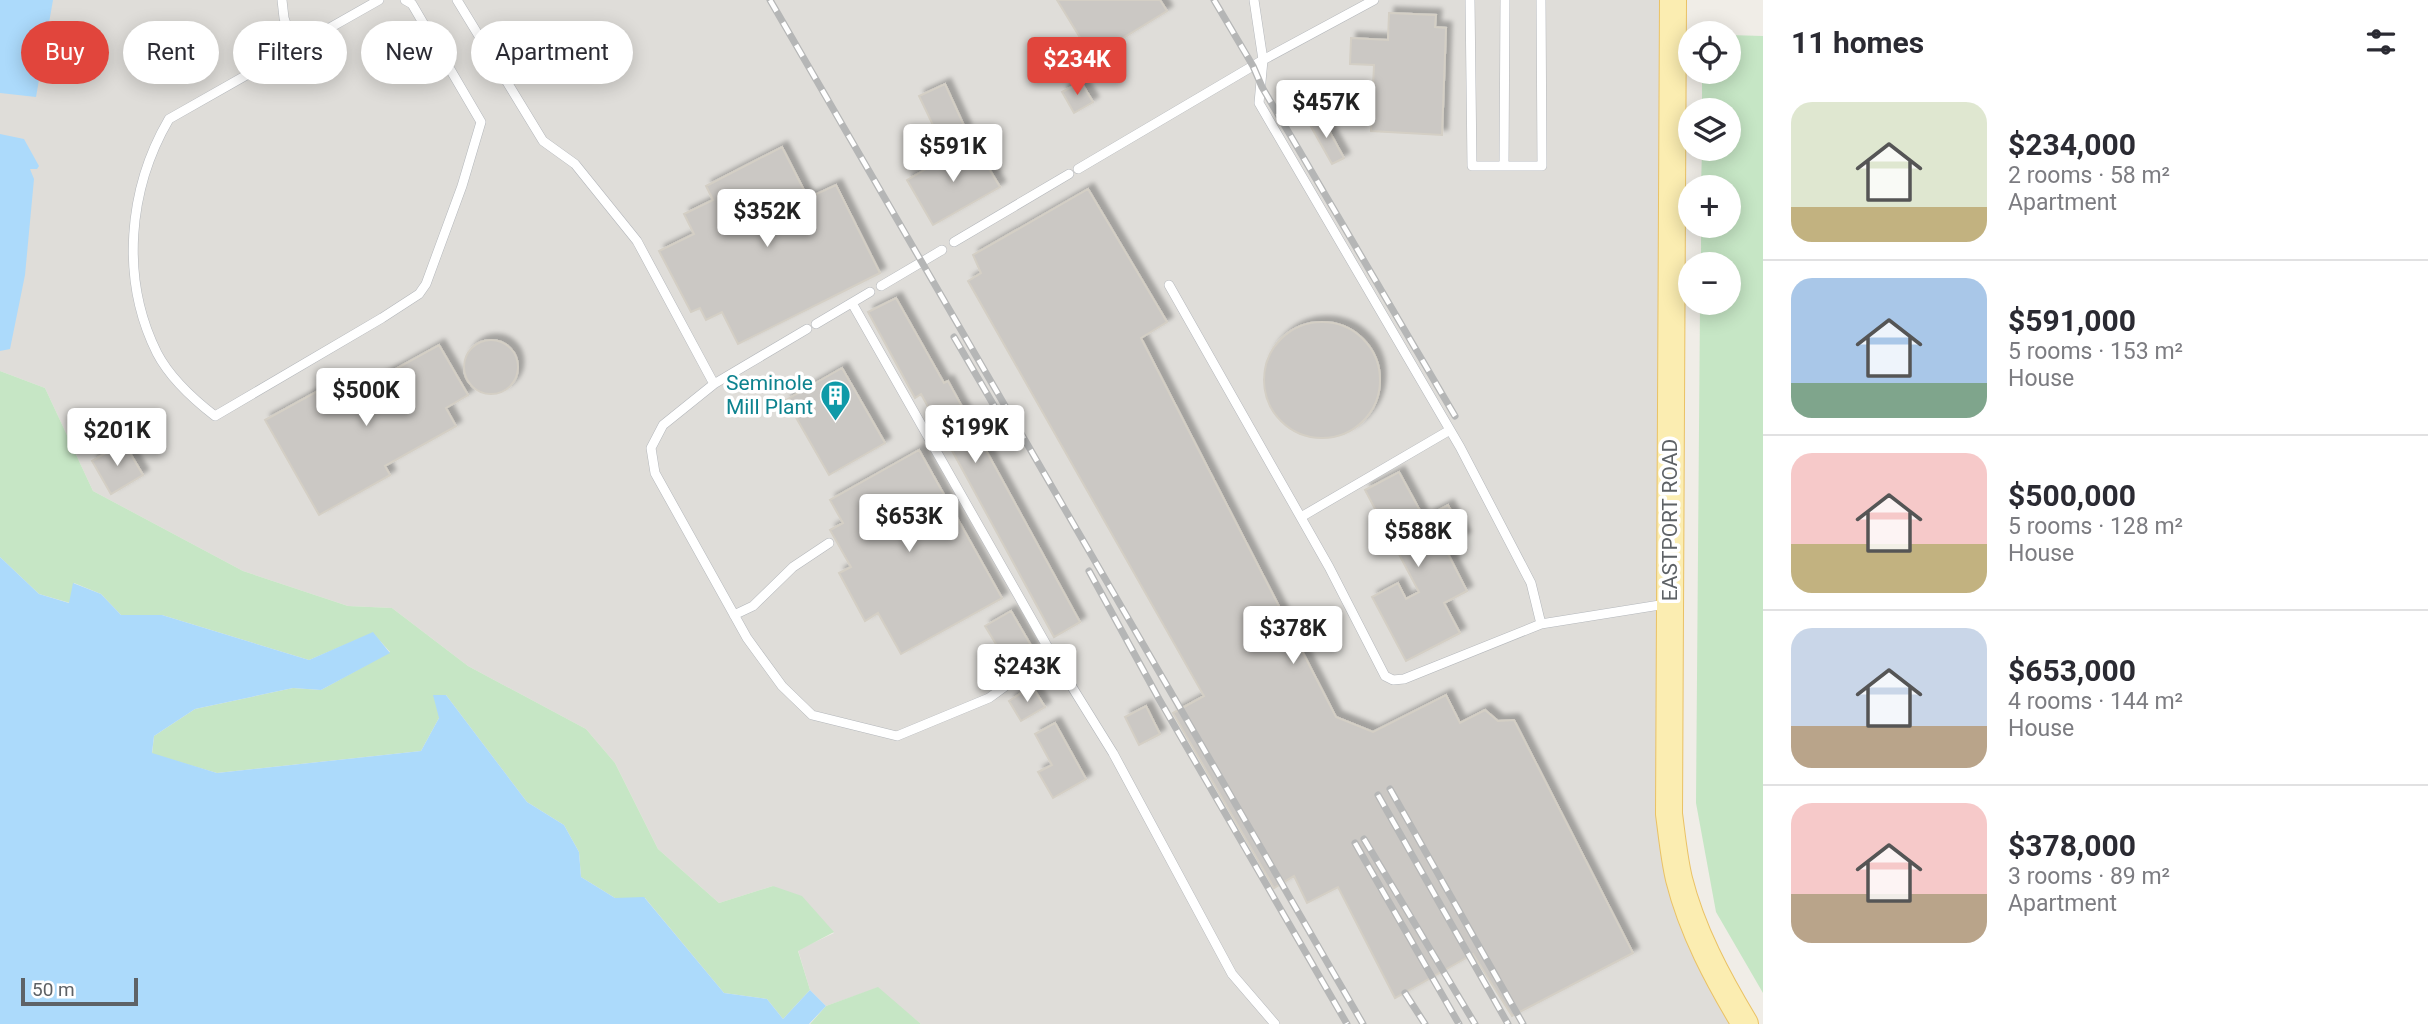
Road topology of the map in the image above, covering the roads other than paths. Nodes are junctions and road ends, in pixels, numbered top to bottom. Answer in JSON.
{"nodes":[{"id":1,"x":282,"y":0,"type":"edge"},
{"id":2,"x":379,"y":0,"type":"edge"},
{"id":3,"x":405,"y":0,"type":"edge"},
{"id":4,"x":457,"y":0,"type":"edge"},
{"id":5,"x":1254,"y":0,"type":"edge"},
{"id":6,"x":1374,"y":0,"type":"edge"},
{"id":7,"x":1470,"y":0,"type":"edge"},
{"id":8,"x":1505,"y":0,"type":"edge"},
{"id":9,"x":1541,"y":0,"type":"edge"},
{"id":10,"x":1673,"y":0,"type":"edge"},
{"id":11,"x":285,"y":21,"type":"edge"},
{"id":12,"x":341,"y":21,"type":"edge"},
{"id":13,"x":1263,"y":60,"type":"junction"},
{"id":14,"x":233,"y":82,"type":"edge"},
{"id":15,"x":1504,"y":165,"type":"junction"},
{"id":16,"x":1079,"y":169,"type":"dead end"},
{"id":17,"x":1069,"y":174,"type":"dead end"},
{"id":18,"x":954,"y":242,"type":"dead end"},
{"id":19,"x":942,"y":250,"type":"dead end"},
{"id":20,"x":1169,"y":285,"type":"dead end"},
{"id":21,"x":881,"y":286,"type":"dead end"},
{"id":22,"x":870,"y":292,"type":"dead end"},
{"id":23,"x":852,"y":303,"type":"junction"},
{"id":24,"x":816,"y":324,"type":"dead end"},
{"id":25,"x":807,"y":329,"type":"dead end"},
{"id":26,"x":714,"y":384,"type":"junction"},
{"id":27,"x":1450,"y":430,"type":"junction"},
{"id":28,"x":1301,"y":517,"type":"junction"},
{"id":29,"x":829,"y":543,"type":"dead end"},
{"id":30,"x":1669,"y":604,"type":"junction"},
{"id":31,"x":734,"y":615,"type":"junction"},
{"id":32,"x":1541,"y":624,"type":"junction"},
{"id":33,"x":1051,"y":653,"type":"junction"},
{"id":34,"x":1275,"y":1024,"type":"edge"},
{"id":35,"x":1745,"y":1024,"type":"edge"}],
"edges":[{"from":1,"to":11,"type":"lane"},
{"from":2,"to":12,"type":"lane"},
{"from":3,"to":14,"type":"lane"},
{"from":4,"to":26,"type":"lane"},
{"from":5,"to":13,"type":"lane"},
{"from":6,"to":13,"type":"lane"},
{"from":7,"to":15,"type":"lane"},
{"from":8,"to":15,"type":"lane"},
{"from":9,"to":15,"type":"lane"},
{"from":10,"to":30,"type":"main road","name":"EASTPORT ROAD"},
{"from":13,"to":16,"type":"lane"},
{"from":13,"to":27,"type":"lane"},
{"from":17,"to":18,"type":"lane"},
{"from":19,"to":21,"type":"lane"},
{"from":20,"to":28,"type":"lane"},
{"from":22,"to":23,"type":"lane"},
{"from":23,"to":24,"type":"lane"},
{"from":23,"to":33,"type":"lane"},
{"from":25,"to":26,"type":"lane"},
{"from":26,"to":31,"type":"lane"},
{"from":27,"to":28,"type":"lane"},
{"from":27,"to":32,"type":"lane"},
{"from":28,"to":32,"type":"lane"},
{"from":29,"to":31,"type":"lane"},
{"from":30,"to":32,"type":"lane"},
{"from":30,"to":35,"type":"main road","name":"EASTPORT ROAD"},
{"from":31,"to":33,"type":"lane"},
{"from":33,"to":34,"type":"lane"}]}
